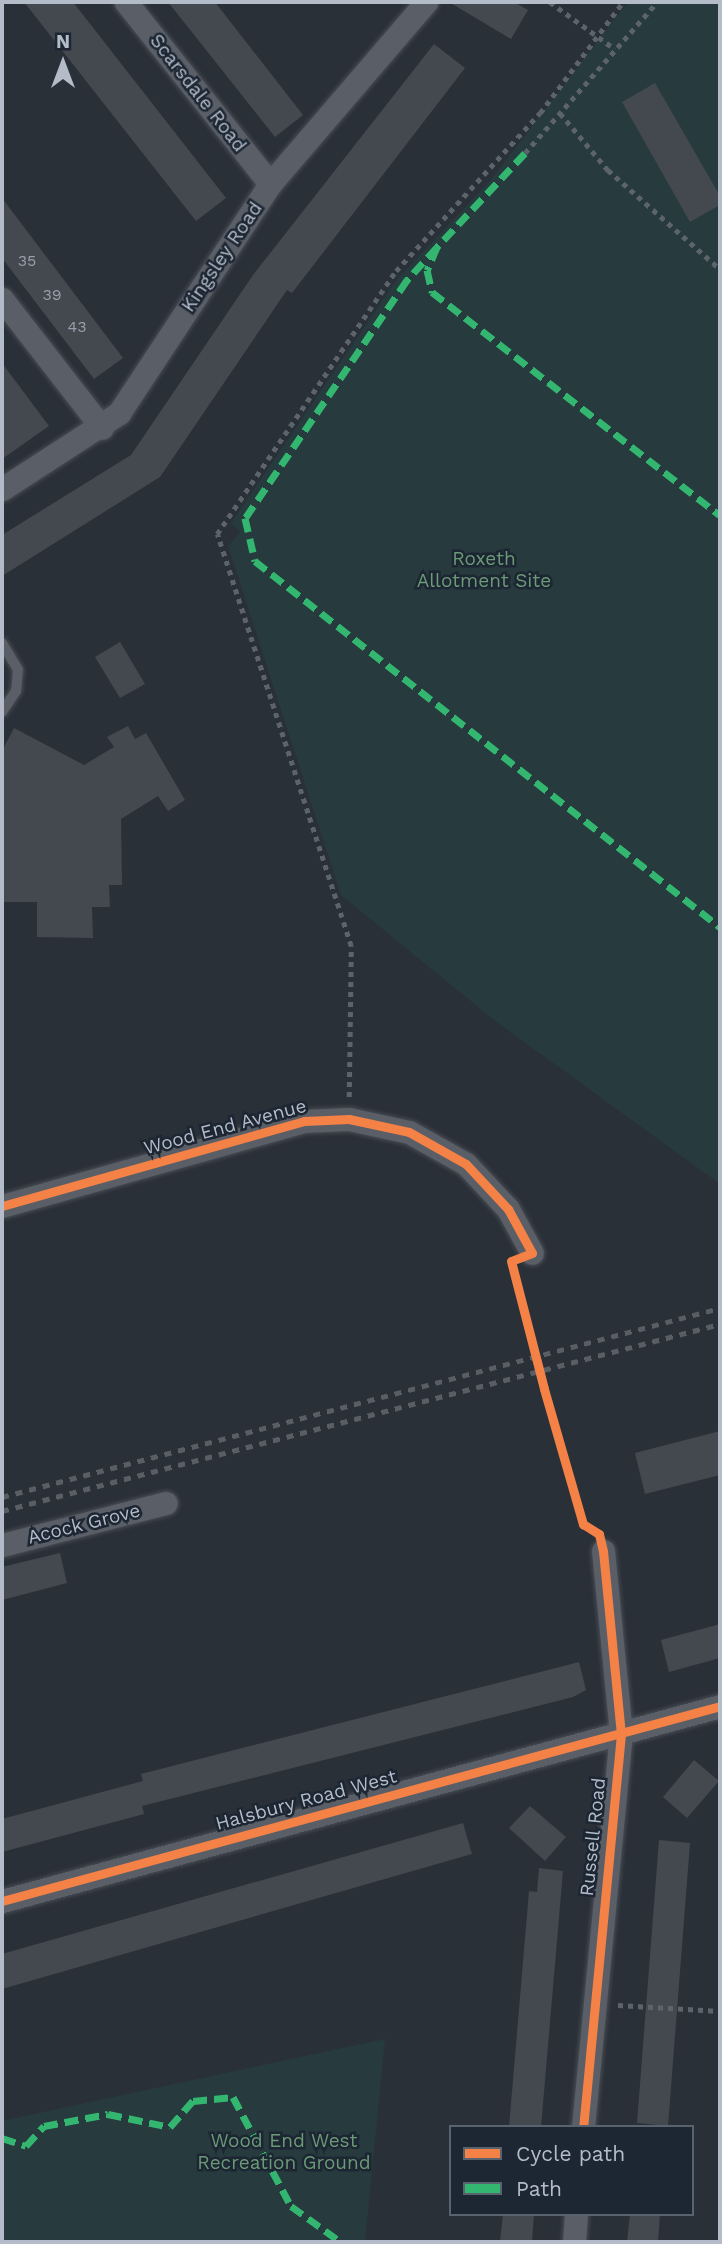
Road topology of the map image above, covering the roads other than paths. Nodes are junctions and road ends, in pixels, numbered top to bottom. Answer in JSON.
{"nodes":[{"id":1,"x":126,"y":2,"type":"edge"},
{"id":2,"x":426,"y":2,"type":"edge"},
{"id":3,"x":270,"y":184,"type":"junction"},
{"id":4,"x":2,"y":299,"type":"edge"},
{"id":5,"x":102,"y":428,"type":"junction"},
{"id":6,"x":2,"y":489,"type":"edge"},
{"id":7,"x":2,"y":643,"type":"edge"},
{"id":8,"x":2,"y":712,"type":"edge"},
{"id":9,"x":2,"y":1206,"type":"edge"},
{"id":10,"x":532,"y":1253,"type":"road end"},
{"id":11,"x":166,"y":1503,"type":"dead end"},
{"id":12,"x":601,"y":1542,"type":"road end"},
{"id":13,"x":2,"y":1545,"type":"edge"},
{"id":14,"x":720,"y":1706,"type":"edge"},
{"id":15,"x":621,"y":1734,"type":"junction"},
{"id":16,"x":2,"y":1901,"type":"edge"},
{"id":17,"x":583,"y":2125,"type":"edge"},
{"id":18,"x":576,"y":2216,"type":"edge"},
{"id":19,"x":574,"y":2242,"type":"edge"}],
"edges":[{"from":1,"to":3,"type":"street","name":"Scarsdale Road"},
{"from":2,"to":3,"type":"street","name":"Kingsley Road"},
{"from":3,"to":5,"type":"street","name":"Kingsley Road"},
{"from":4,"to":5,"type":"street"},
{"from":5,"to":6,"type":"street","name":"Kingsley Road"},
{"from":7,"to":8,"type":"lane"},
{"from":9,"to":10,"type":"street","name":"Wood End Avenue"},
{"from":11,"to":13,"type":"street","name":"Acock Grove"},
{"from":12,"to":15,"type":"street","name":"Russell Road"},
{"from":14,"to":15,"type":"street","name":"Halsbury Road West"},
{"from":15,"to":16,"type":"street","name":"Halsbury Road West"},
{"from":15,"to":17,"type":"street","name":"Russell Road"},
{"from":18,"to":19,"type":"street"}]}
